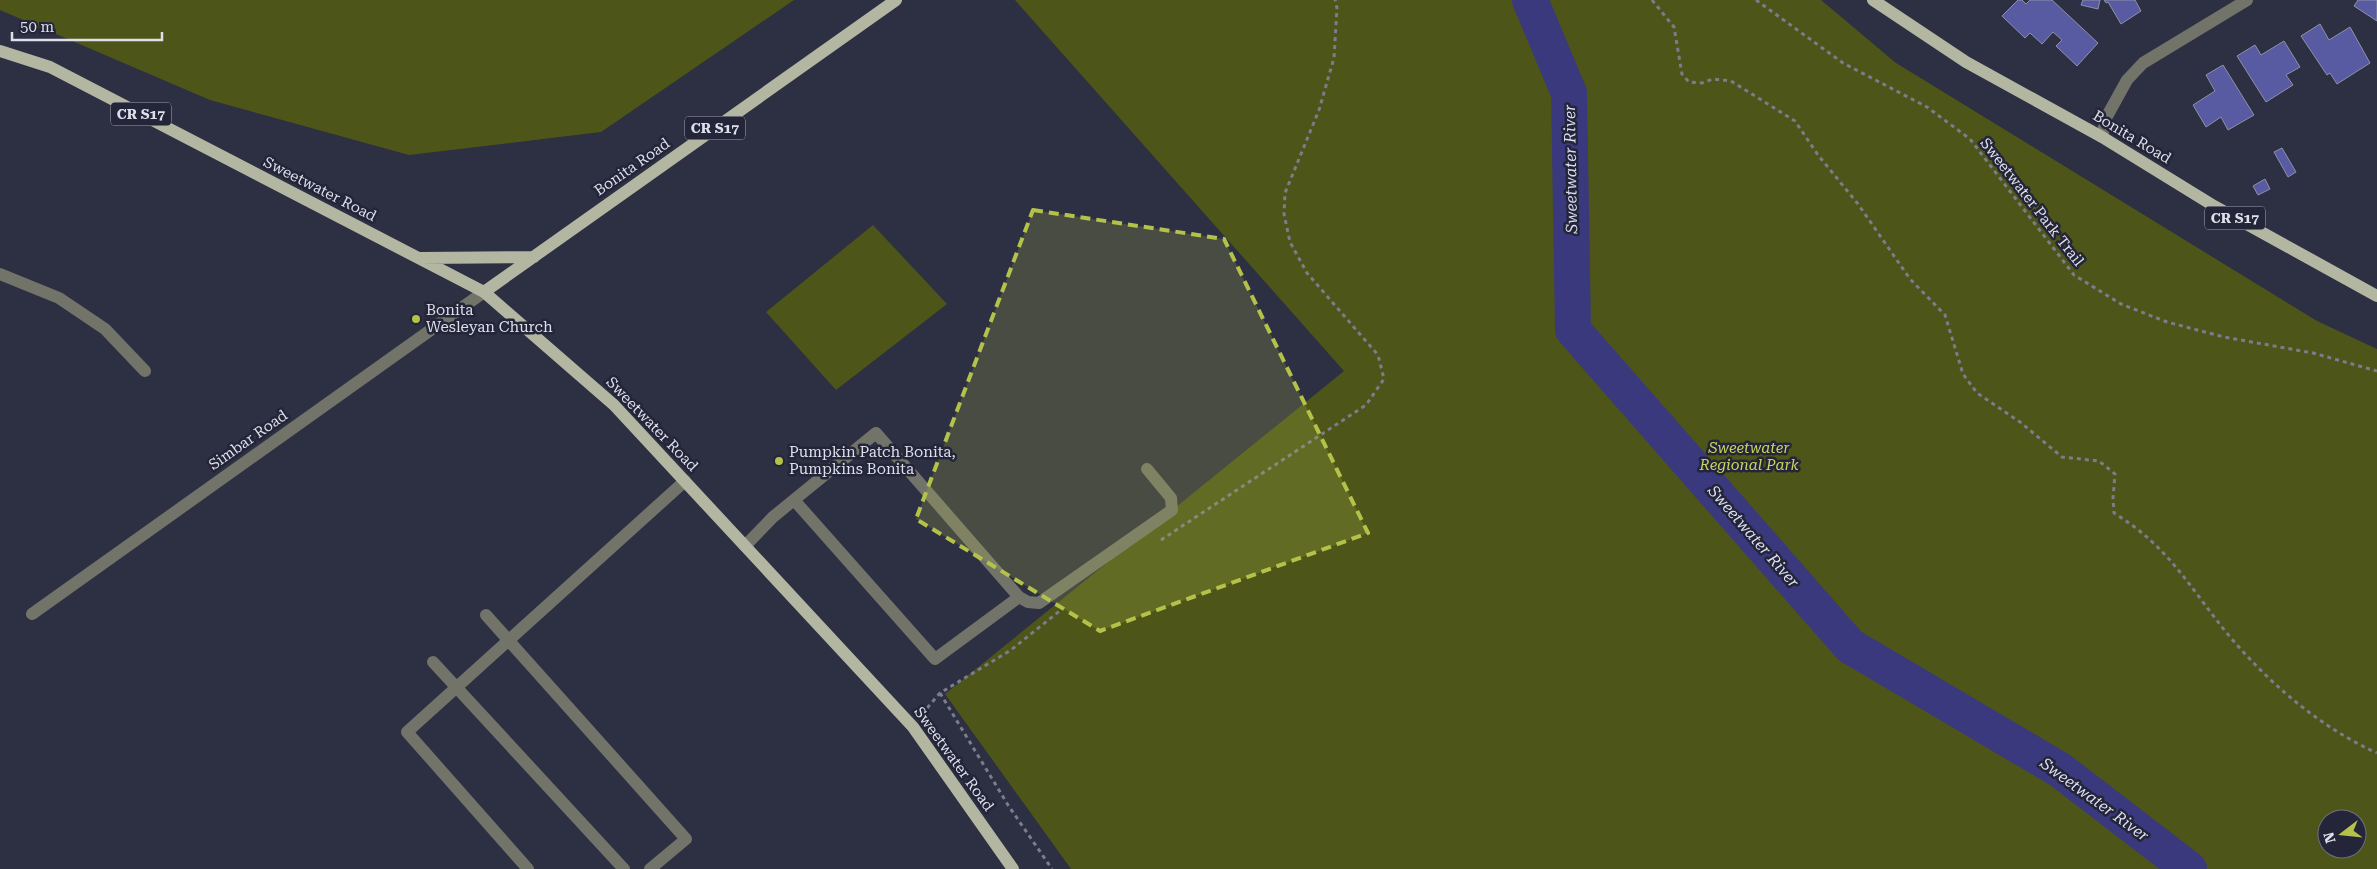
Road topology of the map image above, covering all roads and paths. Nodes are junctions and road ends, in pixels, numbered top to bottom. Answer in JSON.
{"nodes":[{"id":1,"x":896,"y":0,"type":"edge"},
{"id":2,"x":1335,"y":0,"type":"edge"},
{"id":3,"x":1652,"y":0,"type":"edge"},
{"id":4,"x":1756,"y":0,"type":"edge"},
{"id":5,"x":1872,"y":0,"type":"edge"},
{"id":6,"x":2247,"y":0,"type":"edge"},
{"id":7,"x":0,"y":51,"type":"edge"},
{"id":8,"x":2102,"y":137,"type":"junction"},
{"id":9,"x":534,"y":256,"type":"junction"},
{"id":10,"x":417,"y":258,"type":"junction"},
{"id":11,"x":0,"y":274,"type":"edge"},
{"id":12,"x":484,"y":292,"type":"junction"},
{"id":13,"x":2377,"y":296,"type":"edge"},
{"id":14,"x":145,"y":371,"type":"dead end"},
{"id":15,"x":2377,"y":371,"type":"edge"},
{"id":16,"x":1147,"y":469,"type":"dead end"},
{"id":17,"x":685,"y":481,"type":"junction"},
{"id":18,"x":794,"y":500,"type":"junction"},
{"id":19,"x":1153,"y":545,"type":"dead end"},
{"id":20,"x":746,"y":546,"type":"junction"},
{"id":21,"x":1019,"y":597,"type":"junction"},
{"id":22,"x":1064,"y":607,"type":"dead end"},
{"id":23,"x":32,"y":614,"type":"dead end"},
{"id":24,"x":486,"y":615,"type":"dead end"},
{"id":25,"x":508,"y":641,"type":"junction"},
{"id":26,"x":433,"y":662,"type":"dead end"},
{"id":27,"x":458,"y":686,"type":"junction"},
{"id":28,"x":940,"y":693,"type":"junction"},
{"id":29,"x":913,"y":727,"type":"junction"},
{"id":30,"x":2377,"y":753,"type":"edge"},
{"id":31,"x":528,"y":869,"type":"edge"},
{"id":32,"x":624,"y":869,"type":"edge"},
{"id":33,"x":650,"y":869,"type":"edge"},
{"id":34,"x":1013,"y":869,"type":"edge"},
{"id":35,"x":1052,"y":869,"type":"edge"}],
"edges":[{"from":1,"to":9,"type":"main road","name":"Bonita Road","number":"CR S17"},
{"from":2,"to":19,"type":"path"},
{"from":3,"to":30,"type":"path"},
{"from":4,"to":15,"type":"path","name":"Sweetwater Park Trail"},
{"from":5,"to":8,"type":"main road","name":"Bonita Road","number":"CR S17"},
{"from":6,"to":8,"type":"street"},
{"from":7,"to":10,"type":"main road","name":"Sweetwater Road","number":"CR S17"},
{"from":8,"to":13,"type":"main road","name":"Bonita Road","number":"CR S17"},
{"from":9,"to":10,"type":"main road"},
{"from":9,"to":12,"type":"main road","name":"Bonita Road","number":"CR S17"},
{"from":10,"to":12,"type":"main road","name":"Sweetwater Road","number":"CR S17"},
{"from":11,"to":14,"type":"street"},
{"from":12,"to":17,"type":"main road","name":"Sweetwater Road"},
{"from":12,"to":23,"type":"street","name":"Simbar Road"},
{"from":16,"to":21,"type":"street"},
{"from":17,"to":20,"type":"main road","name":"Sweetwater Road"},
{"from":17,"to":25,"type":"street"},
{"from":18,"to":20,"type":"street"},
{"from":18,"to":21,"type":"street"},
{"from":18,"to":21,"type":"street"},
{"from":20,"to":29,"type":"main road","name":"Sweetwater Road"},
{"from":22,"to":28,"type":"path"},
{"from":24,"to":25,"type":"street"},
{"from":25,"to":27,"type":"street"},
{"from":25,"to":33,"type":"street"},
{"from":26,"to":27,"type":"street"},
{"from":27,"to":31,"type":"street"},
{"from":27,"to":32,"type":"street"},
{"from":28,"to":29,"type":"path"},
{"from":28,"to":35,"type":"path"},
{"from":29,"to":34,"type":"main road","name":"Sweetwater Road"}]}
